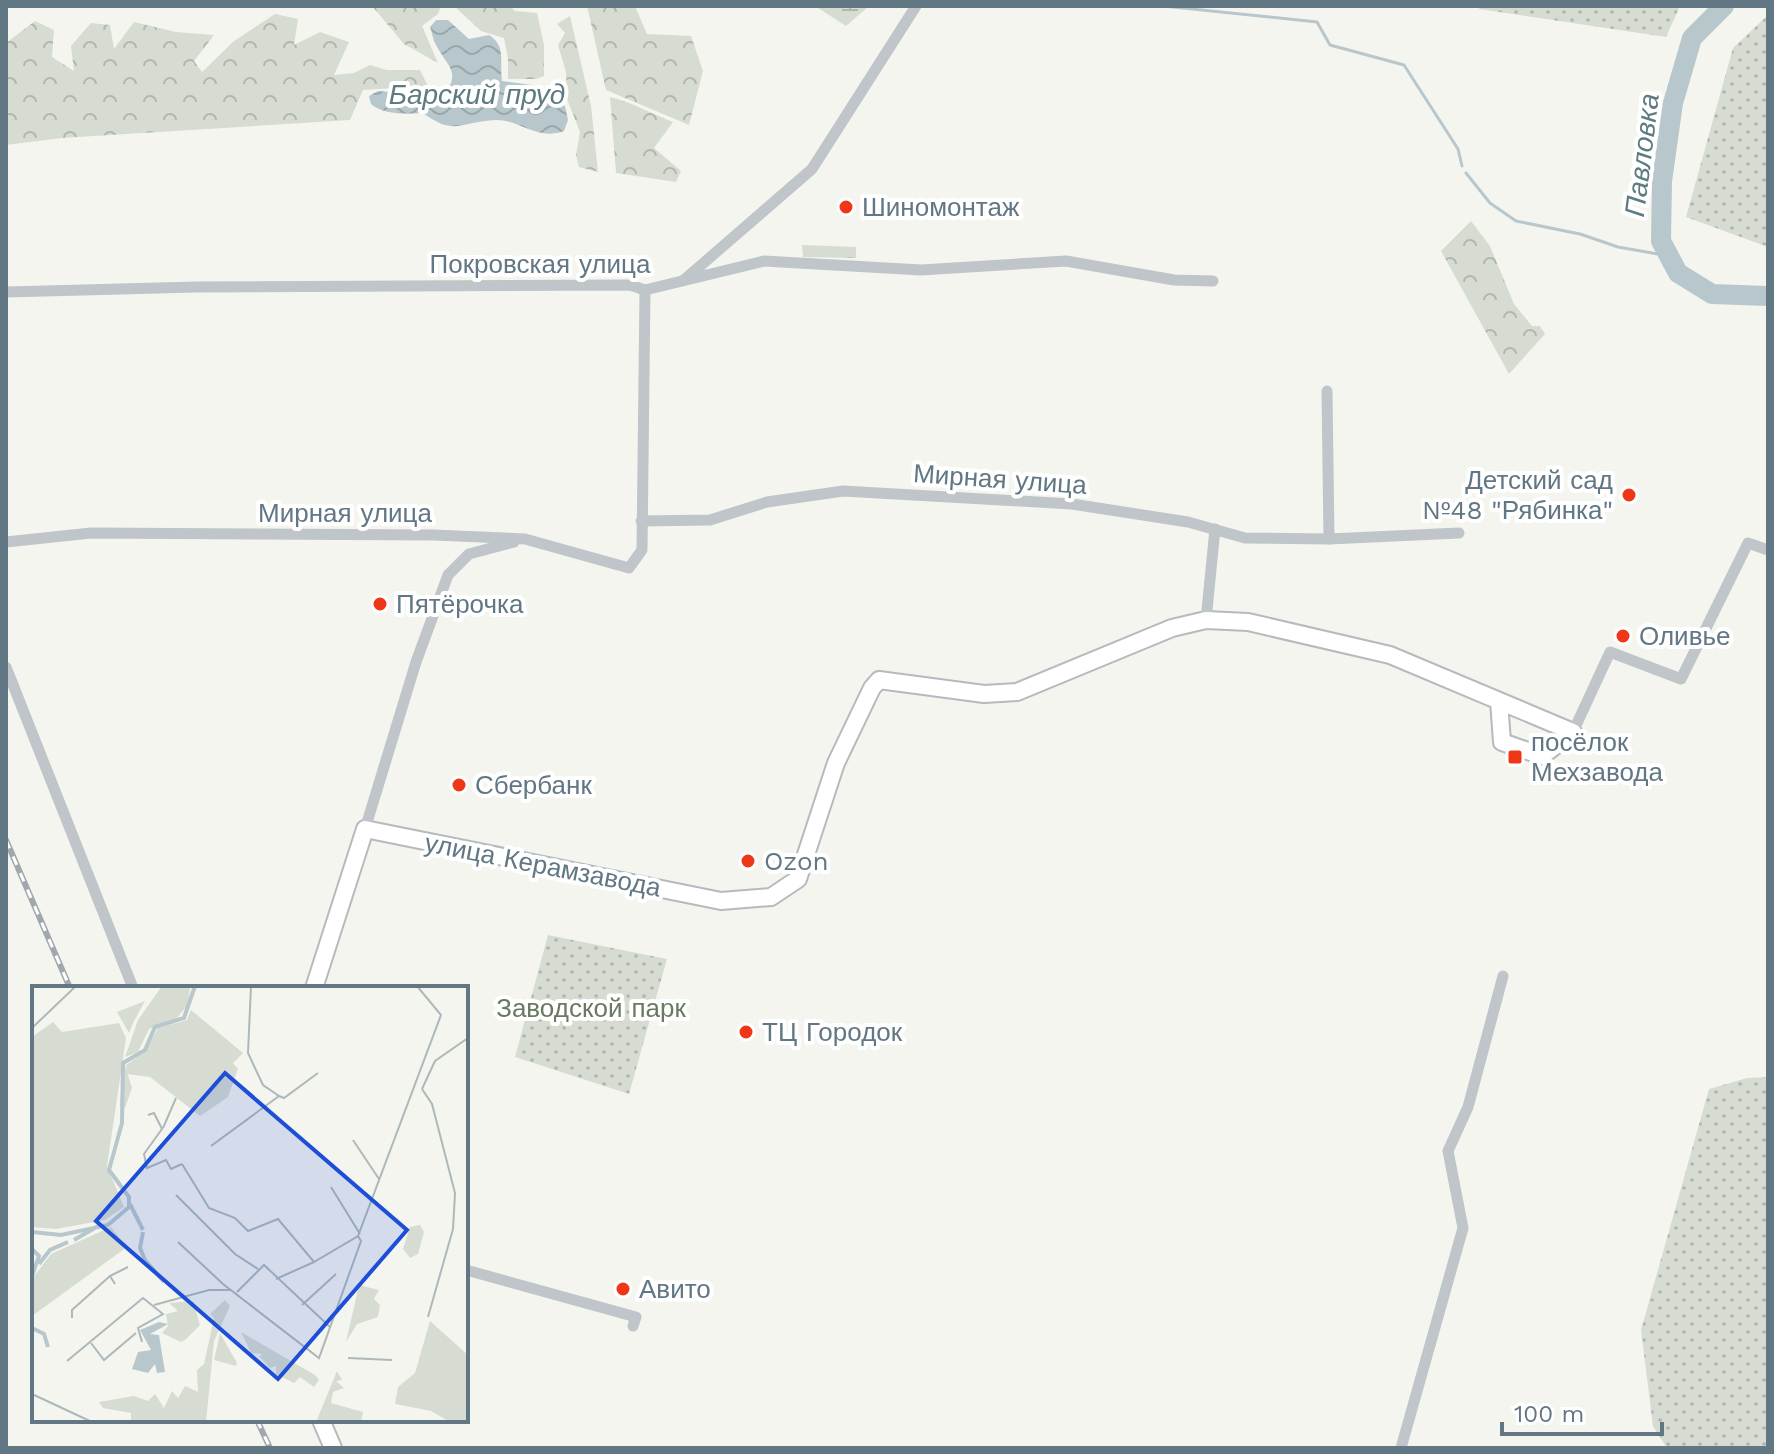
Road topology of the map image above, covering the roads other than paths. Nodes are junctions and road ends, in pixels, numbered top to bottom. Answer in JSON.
{"nodes":[{"id":1,"x":916,"y":6,"type":"edge"},
{"id":2,"x":1213,"y":281,"type":"dead end"},
{"id":3,"x":680,"y":283,"type":"junction"},
{"id":4,"x":645,"y":290,"type":"junction"},
{"id":5,"x":6,"y":292,"type":"edge"},
{"id":6,"x":1327,"y":391,"type":"dead end"},
{"id":7,"x":641,"y":521,"type":"junction"},
{"id":8,"x":1215,"y":529,"type":"junction"},
{"id":9,"x":1459,"y":533,"type":"dead end"},
{"id":10,"x":525,"y":539,"type":"junction"},
{"id":11,"x":1329,"y":539,"type":"junction"},
{"id":12,"x":6,"y":542,"type":"edge"},
{"id":13,"x":1768,"y":550,"type":"edge"},
{"id":14,"x":1206,"y":620,"type":"junction"},
{"id":15,"x":6,"y":667,"type":"edge"},
{"id":16,"x":1499,"y":701,"type":"junction"},
{"id":17,"x":1573,"y":732,"type":"junction"},
{"id":18,"x":365,"y":829,"type":"junction"},
{"id":19,"x":1503,"y":976,"type":"dead end"},
{"id":20,"x":132,"y":986,"type":"edge"},
{"id":21,"x":315,"y":986,"type":"edge"},
{"id":22,"x":468,"y":1271,"type":"edge"},
{"id":23,"x":633,"y":1326,"type":"dead end"},
{"id":24,"x":322,"y":1422,"type":"edge"},
{"id":25,"x":333,"y":1448,"type":"edge"},
{"id":26,"x":1401,"y":1448,"type":"edge"}],
"edges":[{"from":1,"to":3,"type":"street"},
{"from":2,"to":3,"type":"street","name":"Покровская улица"},
{"from":3,"to":4,"type":"street","name":"Покровская улица"},
{"from":4,"to":5,"type":"street","name":"Покровская улица"},
{"from":4,"to":7,"type":"street","name":"Мирная улица"},
{"from":6,"to":11,"type":"street"},
{"from":7,"to":8,"type":"street","name":"Мирная улица"},
{"from":7,"to":10,"type":"street","name":"Мирная улица"},
{"from":8,"to":11,"type":"street","name":"Мирная улица"},
{"from":8,"to":14,"type":"street"},
{"from":9,"to":11,"type":"street","name":"Мирная улица"},
{"from":10,"to":12,"type":"street","name":"Мирная улица"},
{"from":10,"to":18,"type":"street"},
{"from":13,"to":17,"type":"street"},
{"from":14,"to":16,"type":"street"},
{"from":14,"to":18,"type":"street","name":"улица Керамзавода"},
{"from":15,"to":20,"type":"street"},
{"from":16,"to":17,"type":"street"},
{"from":16,"to":17,"type":"street"},
{"from":18,"to":21,"type":"street"},
{"from":19,"to":26,"type":"street"},
{"from":22,"to":23,"type":"street"},
{"from":24,"to":25,"type":"street"}]}
